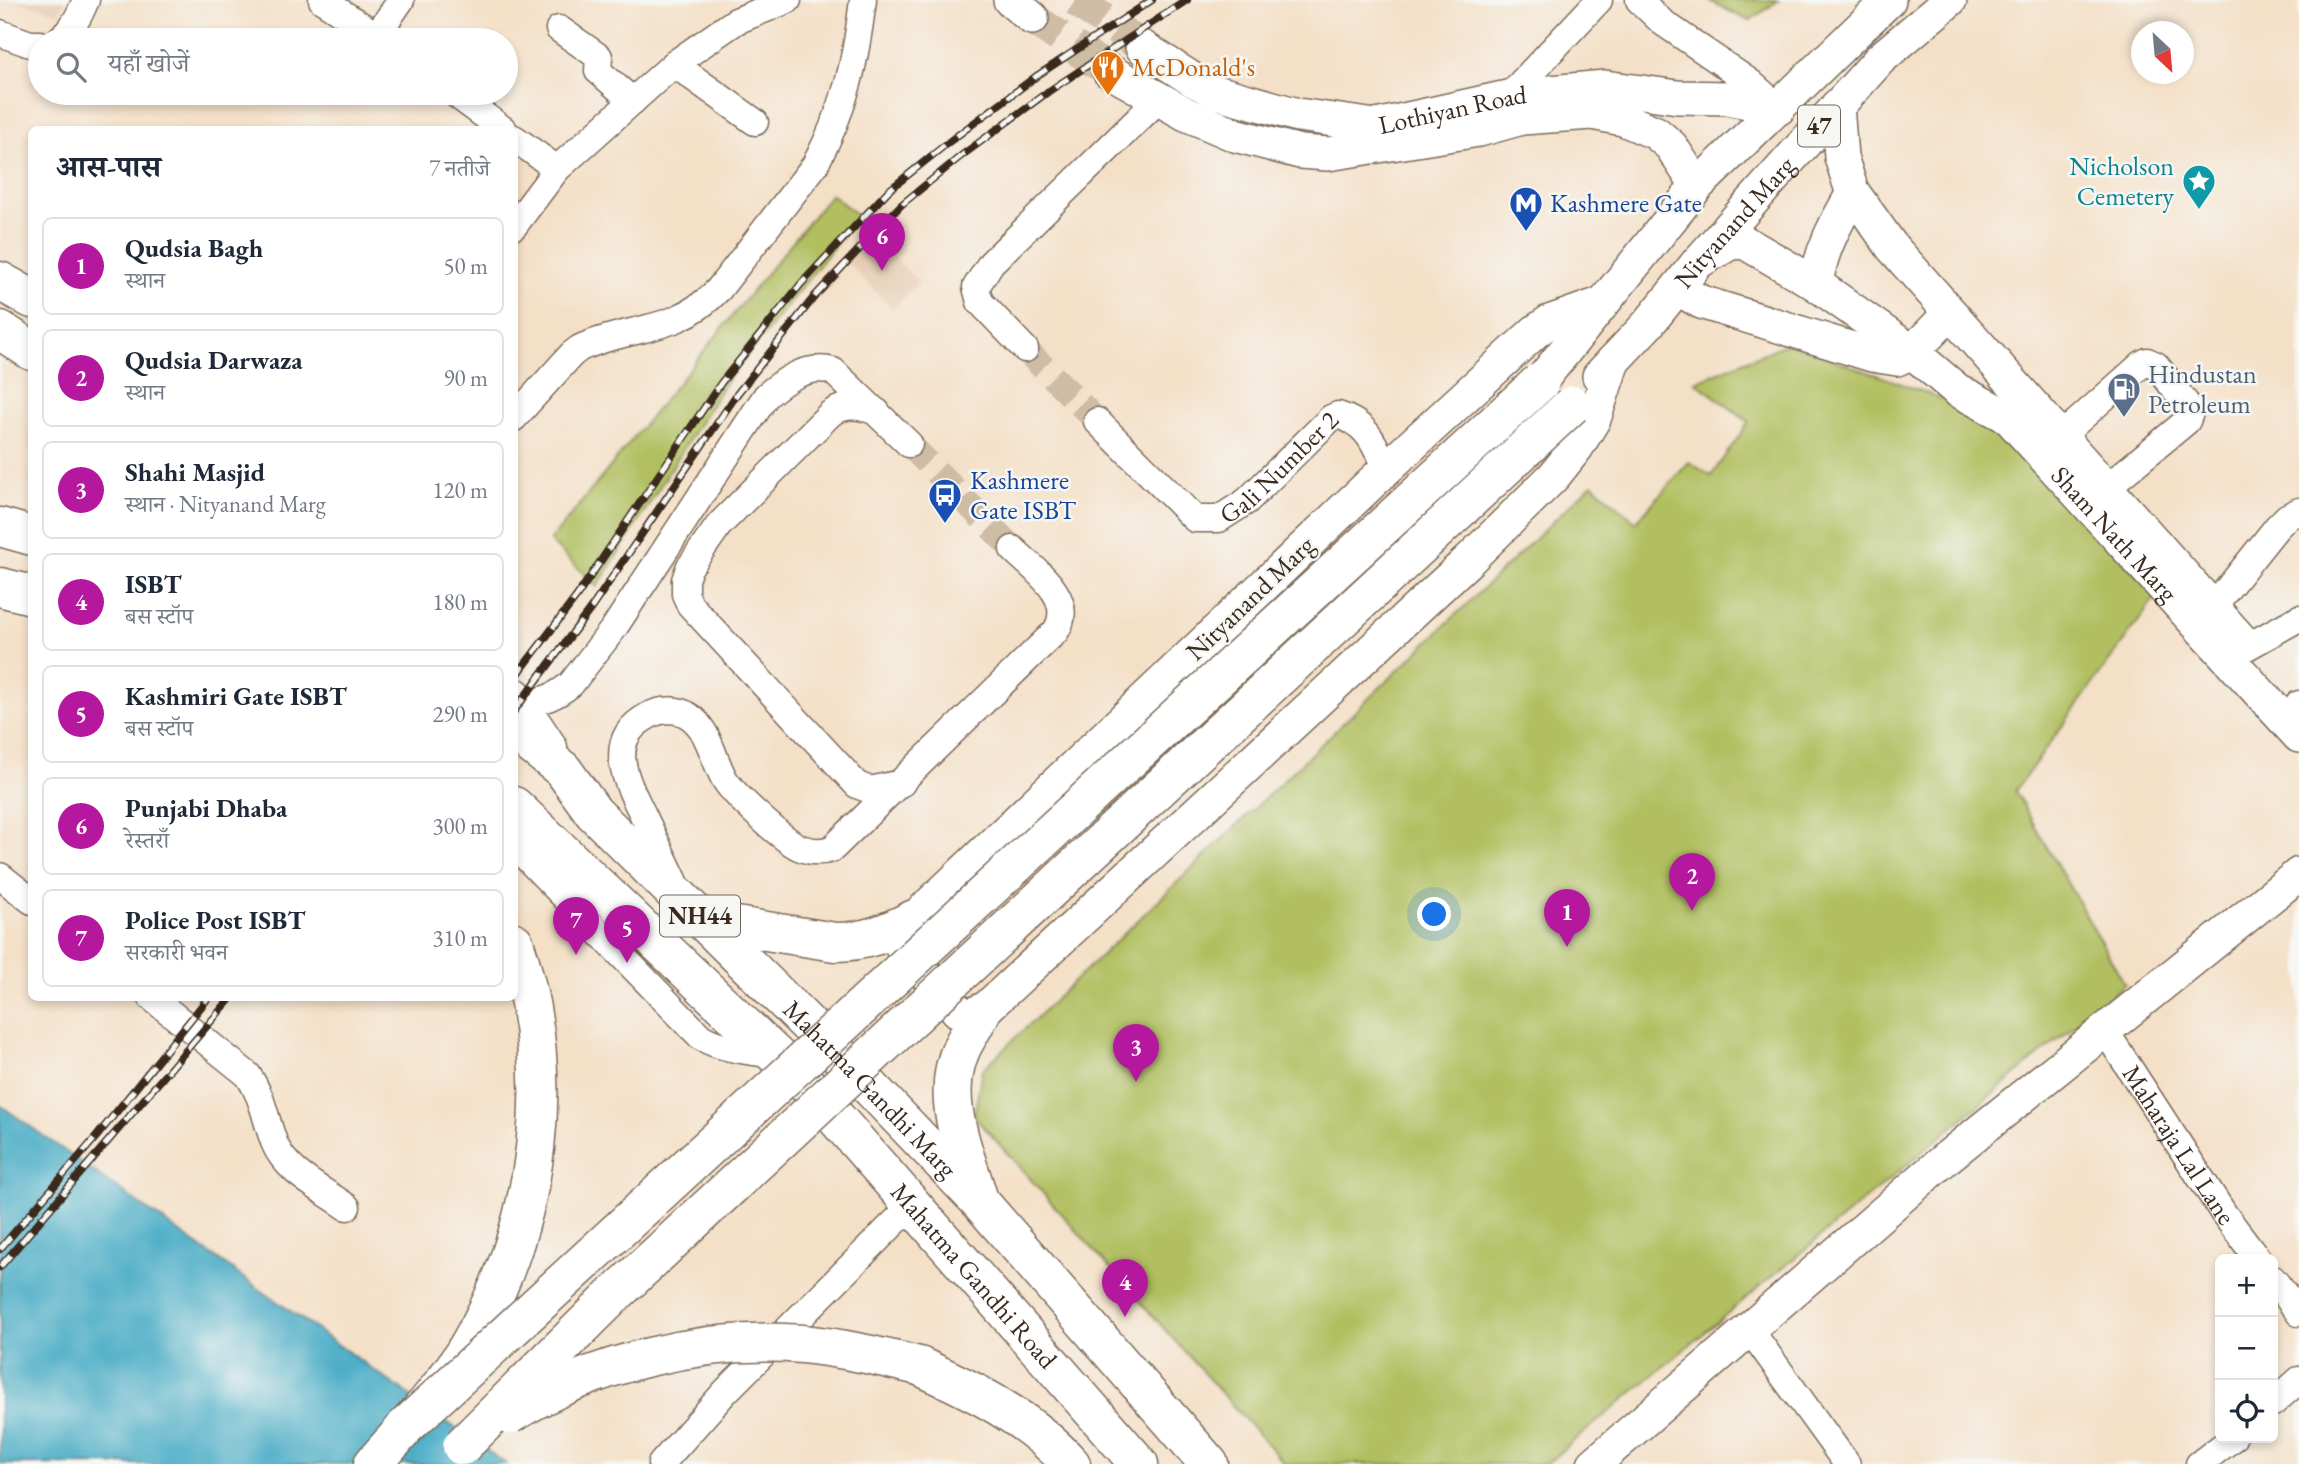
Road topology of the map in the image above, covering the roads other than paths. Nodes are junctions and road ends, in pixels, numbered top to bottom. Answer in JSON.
{"nodes":[{"id":1,"x":86,"y":0,"type":"edge"},
{"id":2,"x":323,"y":0,"type":"edge"},
{"id":3,"x":401,"y":0,"type":"edge"},
{"id":4,"x":788,"y":0,"type":"edge"},
{"id":5,"x":863,"y":0,"type":"edge"},
{"id":6,"x":1599,"y":0,"type":"edge"},
{"id":7,"x":1639,"y":0,"type":"edge"},
{"id":8,"x":1889,"y":0,"type":"edge"},
{"id":9,"x":1950,"y":0,"type":"edge"},
{"id":10,"x":70,"y":28,"type":"edge"},
{"id":11,"x":365,"y":28,"type":"edge"},
{"id":12,"x":386,"y":28,"type":"edge"},
{"id":13,"x":559,"y":29,"type":"dead end"},
{"id":14,"x":0,"y":33,"type":"edge"},
{"id":15,"x":28,"y":43,"type":"edge"},
{"id":16,"x":1142,"y":47,"type":"tunnel mouth"},
{"id":17,"x":674,"y":64,"type":"junction"},
{"id":18,"x":1109,"y":71,"type":"tunnel mouth"},
{"id":19,"x":1508,"y":97,"type":"junction"},
{"id":20,"x":1160,"y":98,"type":"junction"},
{"id":21,"x":633,"y":101,"type":"junction"},
{"id":22,"x":470,"y":105,"type":"edge"},
{"id":23,"x":1837,"y":107,"type":"junction"},
{"id":24,"x":1779,"y":108,"type":"junction"},
{"id":25,"x":755,"y":121,"type":"dead end"},
{"id":26,"x":499,"y":126,"type":"edge"},
{"id":27,"x":518,"y":141,"type":"edge"},
{"id":28,"x":557,"y":169,"type":"junction"},
{"id":29,"x":1697,"y":186,"type":"junction"},
{"id":30,"x":1853,"y":193,"type":"junction"},
{"id":31,"x":518,"y":221,"type":"edge"},
{"id":32,"x":1698,"y":262,"type":"junction"},
{"id":33,"x":0,"y":281,"type":"edge"},
{"id":34,"x":1816,"y":284,"type":"junction"},
{"id":35,"x":1678,"y":289,"type":"junction"},
{"id":36,"x":28,"y":297,"type":"edge"},
{"id":37,"x":1603,"y":303,"type":"junction"},
{"id":38,"x":1950,"y":313,"type":"junction"},
{"id":39,"x":0,"y":330,"type":"edge"},
{"id":40,"x":28,"y":348,"type":"edge"},
{"id":41,"x":1026,"y":349,"type":"tunnel mouth"},
{"id":42,"x":1912,"y":352,"type":"junction"},
{"id":43,"x":1613,"y":361,"type":"junction"},
{"id":44,"x":1541,"y":382,"type":"joint"},
{"id":45,"x":1572,"y":405,"type":"joint"},
{"id":46,"x":877,"y":412,"type":"junction"},
{"id":47,"x":518,"y":414,"type":"edge"},
{"id":48,"x":1097,"y":421,"type":"tunnel mouth"},
{"id":49,"x":2060,"y":437,"type":"junction"},
{"id":50,"x":909,"y":444,"type":"tunnel mouth"},
{"id":51,"x":1386,"y":469,"type":"junction"},
{"id":52,"x":2106,"y":488,"type":"junction"},
{"id":53,"x":2299,"y":511,"type":"edge"},
{"id":54,"x":0,"y":527,"type":"edge"},
{"id":55,"x":28,"y":535,"type":"edge"},
{"id":56,"x":1013,"y":549,"type":"tunnel mouth"},
{"id":57,"x":0,"y":587,"type":"edge"},
{"id":58,"x":28,"y":593,"type":"edge"},
{"id":59,"x":2213,"y":607,"type":"junction"},
{"id":60,"x":0,"y":612,"type":"edge"},
{"id":61,"x":28,"y":617,"type":"edge"},
{"id":62,"x":2299,"y":618,"type":"edge"},
{"id":63,"x":2247,"y":647,"type":"junction"},
{"id":64,"x":518,"y":709,"type":"edge"},
{"id":65,"x":2299,"y":713,"type":"edge"},
{"id":66,"x":518,"y":714,"type":"edge"},
{"id":67,"x":902,"y":783,"type":"junction"},
{"id":68,"x":518,"y":810,"type":"edge"},
{"id":69,"x":518,"y":849,"type":"edge"},
{"id":70,"x":2299,"y":874,"type":"edge"},
{"id":71,"x":0,"y":876,"type":"edge"},
{"id":72,"x":28,"y":898,"type":"edge"},
{"id":73,"x":695,"y":912,"type":"junction"},
{"id":74,"x":914,"y":919,"type":"junction"},
{"id":75,"x":518,"y":956,"type":"edge"},
{"id":76,"x":156,"y":1001,"type":"edge"},
{"id":77,"x":981,"y":1013,"type":"junction"},
{"id":78,"x":2104,"y":1029,"type":"junction"},
{"id":79,"x":778,"y":1056,"type":"junction"},
{"id":80,"x":809,"y":1087,"type":"joint"},
{"id":81,"x":980,"y":1202,"type":"junction"},
{"id":82,"x":912,"y":1205,"type":"junction"},
{"id":83,"x":347,"y":1207,"type":"dead end"},
{"id":84,"x":2254,"y":1254,"type":"edge"},
{"id":85,"x":2278,"y":1286,"type":"edge"},
{"id":86,"x":2299,"y":1313,"type":"edge"},
{"id":87,"x":1750,"y":1330,"type":"junction"},
{"id":88,"x":2299,"y":1380,"type":"edge"},
{"id":89,"x":2278,"y":1399,"type":"edge"},
{"id":90,"x":405,"y":1427,"type":"junction"},
{"id":91,"x":2226,"y":1443,"type":"edge"},
{"id":92,"x":455,"y":1455,"type":"edge"},
{"id":93,"x":1209,"y":1462,"type":"edge"},
{"id":94,"x":373,"y":1464,"type":"edge"},
{"id":95,"x":661,"y":1464,"type":"edge"},
{"id":96,"x":1070,"y":1464,"type":"edge"},
{"id":97,"x":1139,"y":1464,"type":"edge"},
{"id":98,"x":1594,"y":1464,"type":"edge"},
{"id":99,"x":1847,"y":1464,"type":"edge"},
{"id":100,"x":2199,"y":1464,"type":"edge"}],
"edges":[{"from":1,"to":10,"type":"street"},
{"from":2,"to":11,"type":"street"},
{"from":3,"to":12,"type":"street"},
{"from":4,"to":17,"type":"street"},
{"from":5,"to":47,"type":"street"},
{"from":6,"to":19,"type":"street"},
{"from":7,"to":24,"type":"street"},
{"from":8,"to":24,"type":"main road","name":"Nityanand Marg","number":"47"},
{"from":9,"to":23,"type":"main road","name":"Nityanand Marg","number":"47"},
{"from":13,"to":21,"type":"street"},
{"from":14,"to":15,"type":"street"},
{"from":16,"to":19,"type":"main road","name":"Lothiyan Road"},
{"from":17,"to":21,"type":"street"},
{"from":17,"to":25,"type":"street"},
{"from":18,"to":20,"type":"main road","name":"Lothiyan Road"},
{"from":19,"to":24,"type":"main road","name":"Lothiyan Road"},
{"from":20,"to":29,"type":"main road","name":"Lothiyan Road"},
{"from":20,"to":41,"type":"street"},
{"from":21,"to":28,"type":"street"},
{"from":22,"to":26,"type":"street"},
{"from":23,"to":30,"type":"main road","name":"Sham Nath Marg"},
{"from":23,"to":32,"type":"main road","name":"Nityanand Marg","number":"47"},
{"from":24,"to":29,"type":"main road","name":"Nityanand Marg","number":"47"},
{"from":27,"to":28,"type":"street"},
{"from":28,"to":31,"type":"street"},
{"from":29,"to":37,"type":"main road","name":"Nityanand Marg","number":"47"},
{"from":30,"to":34,"type":"main road"},
{"from":30,"to":38,"type":"main road","name":"Sham Nath Marg"},
{"from":32,"to":34,"type":"main road","name":"Sham Nath Marg"},
{"from":32,"to":35,"type":"main road","name":"Nityanand Marg","number":"47"},
{"from":33,"to":36,"type":"highway"},
{"from":34,"to":42,"type":"main road","name":"Sham Nath Marg"},
{"from":35,"to":42,"type":"main road"},
{"from":35,"to":43,"type":"main road","name":"Nityanand Marg","number":"47"},
{"from":37,"to":44,"type":"main road","name":"Nityanand Marg","number":"47"},
{"from":37,"to":51,"type":"main road","name":"Nityanand Marg"},
{"from":38,"to":42,"type":"main road"},
{"from":38,"to":49,"type":"main road","name":"Sham Nath Marg"},
{"from":39,"to":40,"type":"highway"},
{"from":42,"to":65,"type":"main road","name":"Sham Nath Marg"},
{"from":43,"to":45,"type":"main road","name":"Nityanand Marg","number":"47"},
{"from":43,"to":77,"type":"main road","name":"Nityanand Marg","number":"47"},
{"from":44,"to":90,"type":"highway","bridge":true},
{"from":45,"to":92,"type":"highway","bridge":true},
{"from":46,"to":50,"type":"street"},
{"from":46,"to":64,"type":"street"},
{"from":46,"to":67,"type":"street"},
{"from":48,"to":51,"type":"street","name":"Gali Number 2"},
{"from":49,"to":52,"type":"main road","name":"Sham Nath Marg"},
{"from":49,"to":52,"type":"street"},
{"from":51,"to":74,"type":"main road","name":"Nityanand Marg"},
{"from":52,"to":59,"type":"main road","name":"Sham Nath Marg"},
{"from":53,"to":59,"type":"street"},
{"from":54,"to":55,"type":"highway"},
{"from":56,"to":67,"type":"street"},
{"from":57,"to":58,"type":"highway"},
{"from":59,"to":63,"type":"main road","name":"Sham Nath Marg"},
{"from":60,"to":61,"type":"highway"},
{"from":62,"to":63,"type":"street"},
{"from":63,"to":65,"type":"main road","name":"Sham Nath Marg"},
{"from":66,"to":73,"type":"highway","name":"Mahatma Gandhi Marg","number":"NH44"},
{"from":67,"to":73,"type":"street"},
{"from":68,"to":79,"type":"highway","name":"Mahatma Gandhi Marg"},
{"from":69,"to":79,"type":"street"},
{"from":70,"to":78,"type":"main road"},
{"from":71,"to":72,"type":"street"},
{"from":73,"to":74,"type":"highway"},
{"from":73,"to":81,"type":"highway","name":"Mahatma Gandhi Marg","number":"NH44"},
{"from":74,"to":77,"type":"main road"},
{"from":75,"to":90,"type":"highway","bridge":true},
{"from":76,"to":83,"type":"street"},
{"from":77,"to":81,"type":"highway"},
{"from":78,"to":84,"type":"street","name":"Maharaja Lal Lane"},
{"from":78,"to":87,"type":"main road"},
{"from":79,"to":80,"type":"highway","name":"Mahatma Gandhi Marg"},
{"from":80,"to":82,"type":"highway","name":"Mahatma Gandhi Road"},
{"from":81,"to":93,"type":"highway","name":"Mahatma Gandhi Marg"},
{"from":82,"to":95,"type":"street"},
{"from":82,"to":97,"type":"highway","name":"Mahatma Gandhi Road"},
{"from":85,"to":86,"type":"street"},
{"from":87,"to":98,"type":"main road"},
{"from":87,"to":99,"type":"street"},
{"from":88,"to":89,"type":"street"},
{"from":90,"to":94,"type":"highway"},
{"from":91,"to":100,"type":"street"},
{"from":92,"to":96,"type":"highway","bridge":true}]}
